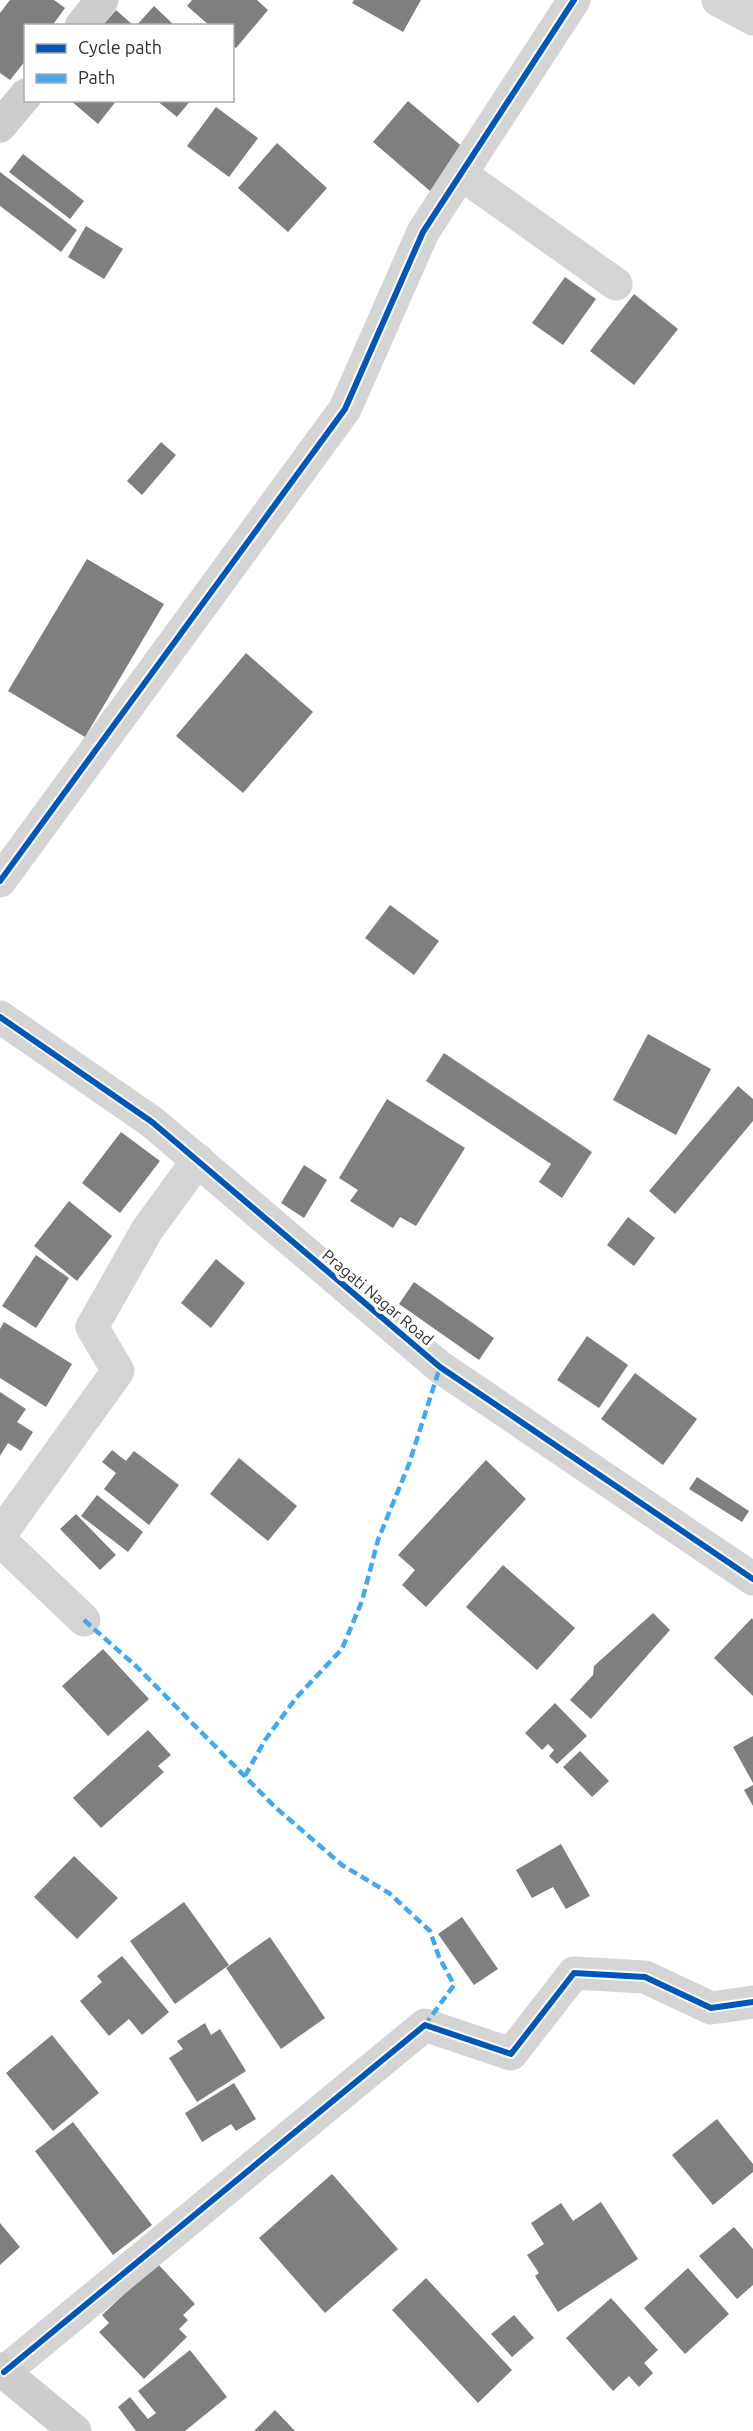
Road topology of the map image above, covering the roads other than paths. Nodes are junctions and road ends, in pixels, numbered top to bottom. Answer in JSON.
{"nodes":[{"id":1,"x":102,"y":0,"type":"edge"},
{"id":2,"x":574,"y":0,"type":"edge"},
{"id":3,"x":718,"y":0,"type":"edge"},
{"id":4,"x":753,"y":19,"type":"edge"},
{"id":5,"x":83,"y":24,"type":"edge"},
{"id":6,"x":24,"y":97,"type":"edge"},
{"id":7,"x":0,"y":126,"type":"edge"},
{"id":8,"x":461,"y":174,"type":"junction"},
{"id":9,"x":616,"y":284,"type":"dead end"},
{"id":10,"x":0,"y":881,"type":"edge"},
{"id":11,"x":0,"y":1017,"type":"edge"},
{"id":12,"x":198,"y":1160,"type":"junction"},
{"id":13,"x":0,"y":1535,"type":"edge"},
{"id":14,"x":0,"y":1540,"type":"edge"},
{"id":15,"x":753,"y":1579,"type":"edge"},
{"id":16,"x":84,"y":1620,"type":"dead end"},
{"id":17,"x":753,"y":2002,"type":"edge"},
{"id":18,"x":2,"y":2370,"type":"edge"},
{"id":19,"x":75,"y":2431,"type":"edge"}],
"edges":[{"from":1,"to":5,"type":"street"},
{"from":2,"to":8,"type":"street"},
{"from":3,"to":4,"type":"street"},
{"from":6,"to":7,"type":"street"},
{"from":8,"to":9,"type":"street"},
{"from":8,"to":10,"type":"street"},
{"from":11,"to":12,"type":"street","name":"Pragati Nagar Road"},
{"from":12,"to":13,"type":"street"},
{"from":12,"to":15,"type":"street","name":"Pragati Nagar Road"},
{"from":14,"to":16,"type":"street"},
{"from":17,"to":18,"type":"street"},
{"from":18,"to":19,"type":"street"}]}
